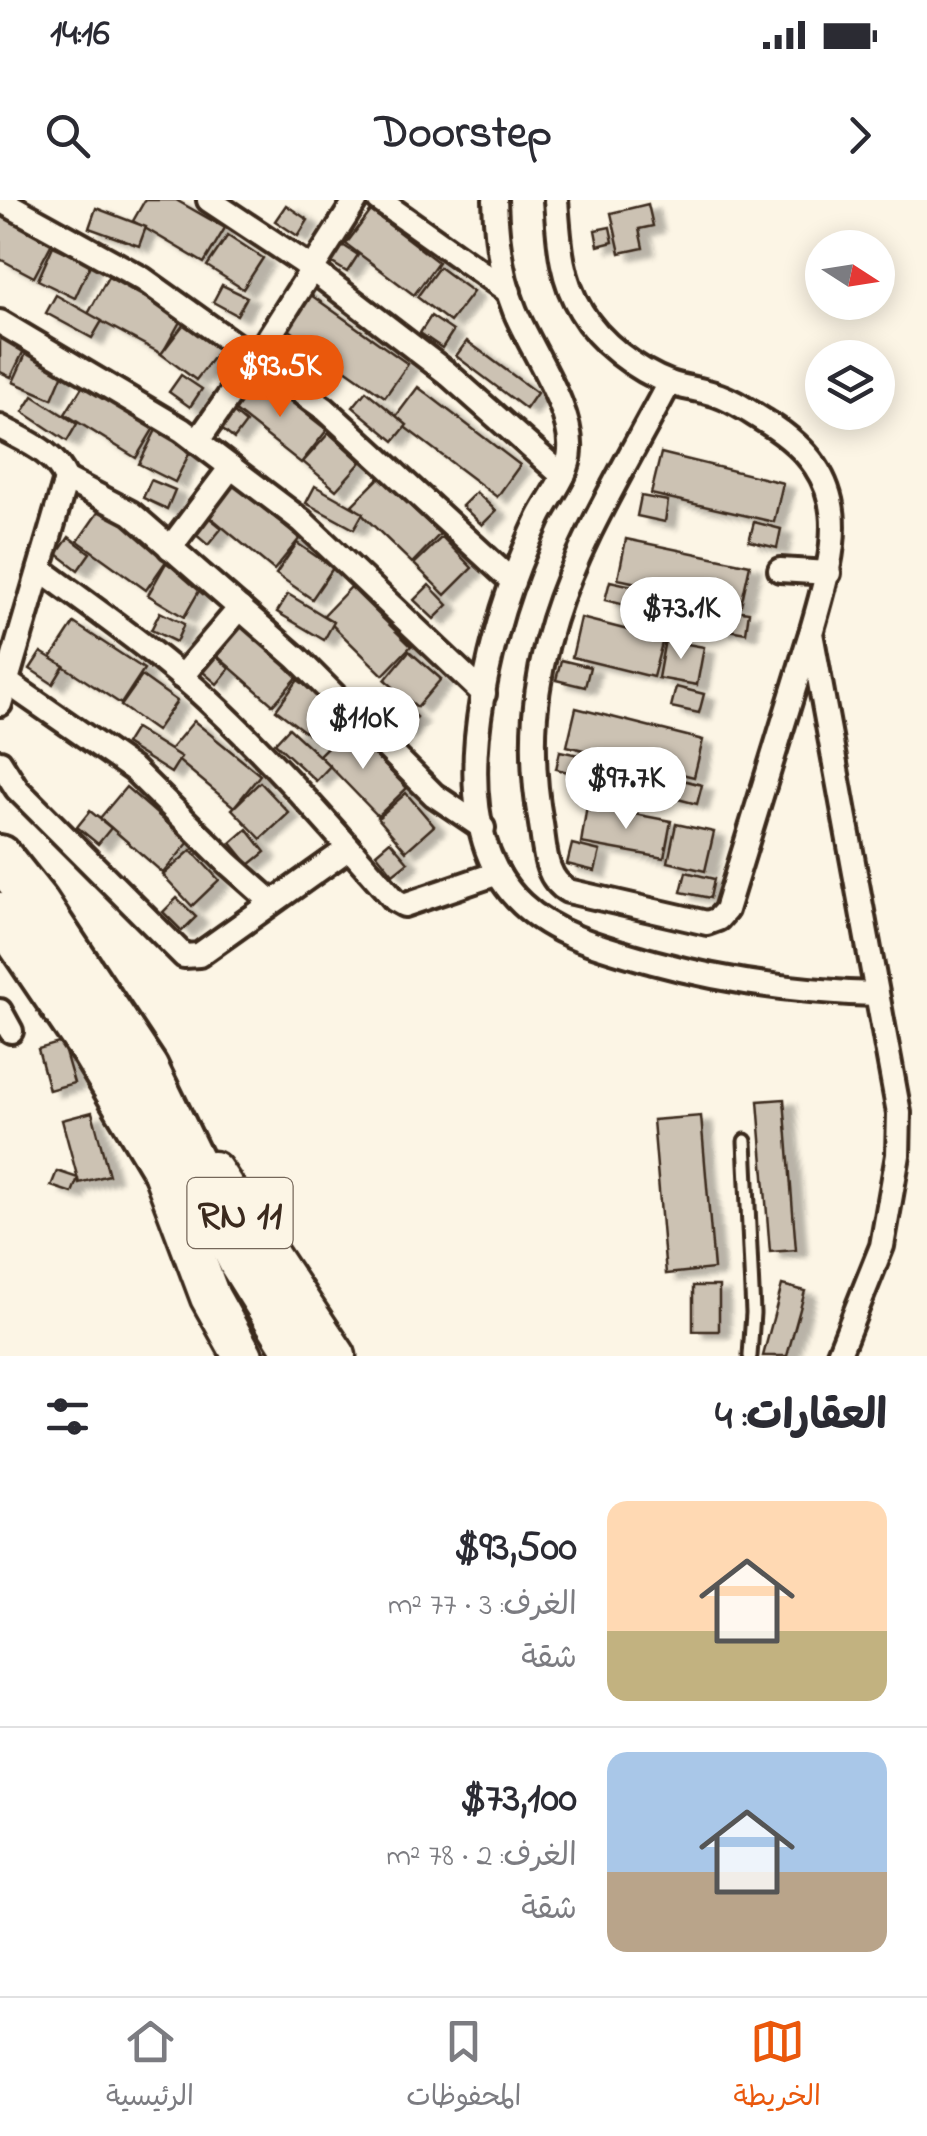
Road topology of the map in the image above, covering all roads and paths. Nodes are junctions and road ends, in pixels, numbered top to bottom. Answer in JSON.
{"nodes":[{"id":1,"x":0,"y":200,"type":"edge"},
{"id":2,"x":209,"y":200,"type":"edge"},
{"id":3,"x":356,"y":200,"type":"edge"},
{"id":4,"x":379,"y":200,"type":"edge"},
{"id":5,"x":495,"y":200,"type":"edge"},
{"id":6,"x":556,"y":200,"type":"edge"},
{"id":7,"x":310,"y":268,"type":"junction"},
{"id":8,"x":509,"y":292,"type":"junction"},
{"id":9,"x":0,"y":322,"type":"edge"},
{"id":10,"x":255,"y":359,"type":"junction"},
{"id":11,"x":669,"y":383,"type":"junction"},
{"id":12,"x":0,"y":427,"type":"edge"},
{"id":13,"x":197,"y":442,"type":"junction"},
{"id":14,"x":230,"y":467,"type":"junction"},
{"id":15,"x":563,"y":476,"type":"junction"},
{"id":16,"x":66,"y":478,"type":"junction"},
{"id":17,"x":170,"y":548,"type":"junction"},
{"id":18,"x":40,"y":569,"type":"junction"},
{"id":19,"x":780,"y":570,"type":"dead end"},
{"id":20,"x":829,"y":573,"type":"junction"},
{"id":21,"x":513,"y":582,"type":"junction"},
{"id":22,"x":240,"y":608,"type":"junction"},
{"id":23,"x":810,"y":660,"type":"junction"},
{"id":24,"x":181,"y":677,"type":"junction"},
{"id":25,"x":3,"y":693,"type":"edge"},
{"id":26,"x":484,"y":694,"type":"junction"},
{"id":27,"x":0,"y":762,"type":"edge"},
{"id":28,"x":483,"y":828,"type":"junction"},
{"id":29,"x":349,"y":848,"type":"junction"},
{"id":30,"x":0,"y":856,"type":"edge"},
{"id":31,"x":498,"y":873,"type":"junction"},
{"id":32,"x":272,"y":902,"type":"junction"},
{"id":33,"x":0,"y":914,"type":"edge"},
{"id":34,"x":877,"y":994,"type":"junction"},
{"id":35,"x":146,"y":1068,"type":"junction"},
{"id":36,"x":745,"y":1142,"type":"dead end"},
{"id":37,"x":157,"y":1155,"type":"junction"},
{"id":38,"x":244,"y":1356,"type":"edge"},
{"id":39,"x":279,"y":1356,"type":"edge"},
{"id":40,"x":299,"y":1356,"type":"edge"},
{"id":41,"x":336,"y":1356,"type":"edge"},
{"id":42,"x":750,"y":1356,"type":"edge"},
{"id":43,"x":838,"y":1356,"type":"edge"}],
"edges":[{"from":1,"to":10,"type":"street"},
{"from":2,"to":7,"type":"street"},
{"from":3,"to":7,"type":"street"},
{"from":4,"to":8,"type":"street"},
{"from":5,"to":8,"type":"street"},
{"from":6,"to":11,"type":"street"},
{"from":7,"to":10,"type":"street"},
{"from":7,"to":15,"type":"street"},
{"from":8,"to":15,"type":"street"},
{"from":9,"to":13,"type":"street"},
{"from":10,"to":13,"type":"street"},
{"from":10,"to":21,"type":"street"},
{"from":11,"to":20,"type":"street"},
{"from":11,"to":23,"type":"street"},
{"from":12,"to":16,"type":"street"},
{"from":13,"to":14,"type":"street"},
{"from":14,"to":17,"type":"street"},
{"from":14,"to":26,"type":"street"},
{"from":15,"to":21,"type":"street"},
{"from":16,"to":17,"type":"street"},
{"from":16,"to":18,"type":"street"},
{"from":17,"to":22,"type":"street"},
{"from":18,"to":24,"type":"street"},
{"from":18,"to":25,"type":"street"},
{"from":19,"to":20,"type":"street"},
{"from":20,"to":23,"type":"street"},
{"from":21,"to":26,"type":"street"},
{"from":22,"to":24,"type":"street"},
{"from":22,"to":28,"type":"street"},
{"from":23,"to":34,"type":"street"},
{"from":24,"to":29,"type":"street"},
{"from":25,"to":32,"type":"street"},
{"from":26,"to":28,"type":"street"},
{"from":27,"to":32,"type":"street"},
{"from":28,"to":31,"type":"street"},
{"from":29,"to":31,"type":"street"},
{"from":29,"to":32,"type":"street"},
{"from":30,"to":35,"type":"highway","number":"RN 11"},
{"from":31,"to":34,"type":"street"},
{"from":33,"to":37,"type":"highway","number":"RN 11"},
{"from":34,"to":43,"type":"street"},
{"from":35,"to":40,"type":"highway","number":"RN 11"},
{"from":35,"to":41,"type":"main road","number":"RN 11"},
{"from":36,"to":42,"type":"lane"},
{"from":37,"to":38,"type":"main road","number":"RN 11"},
{"from":37,"to":39,"type":"highway","number":"RN 11"}]}
